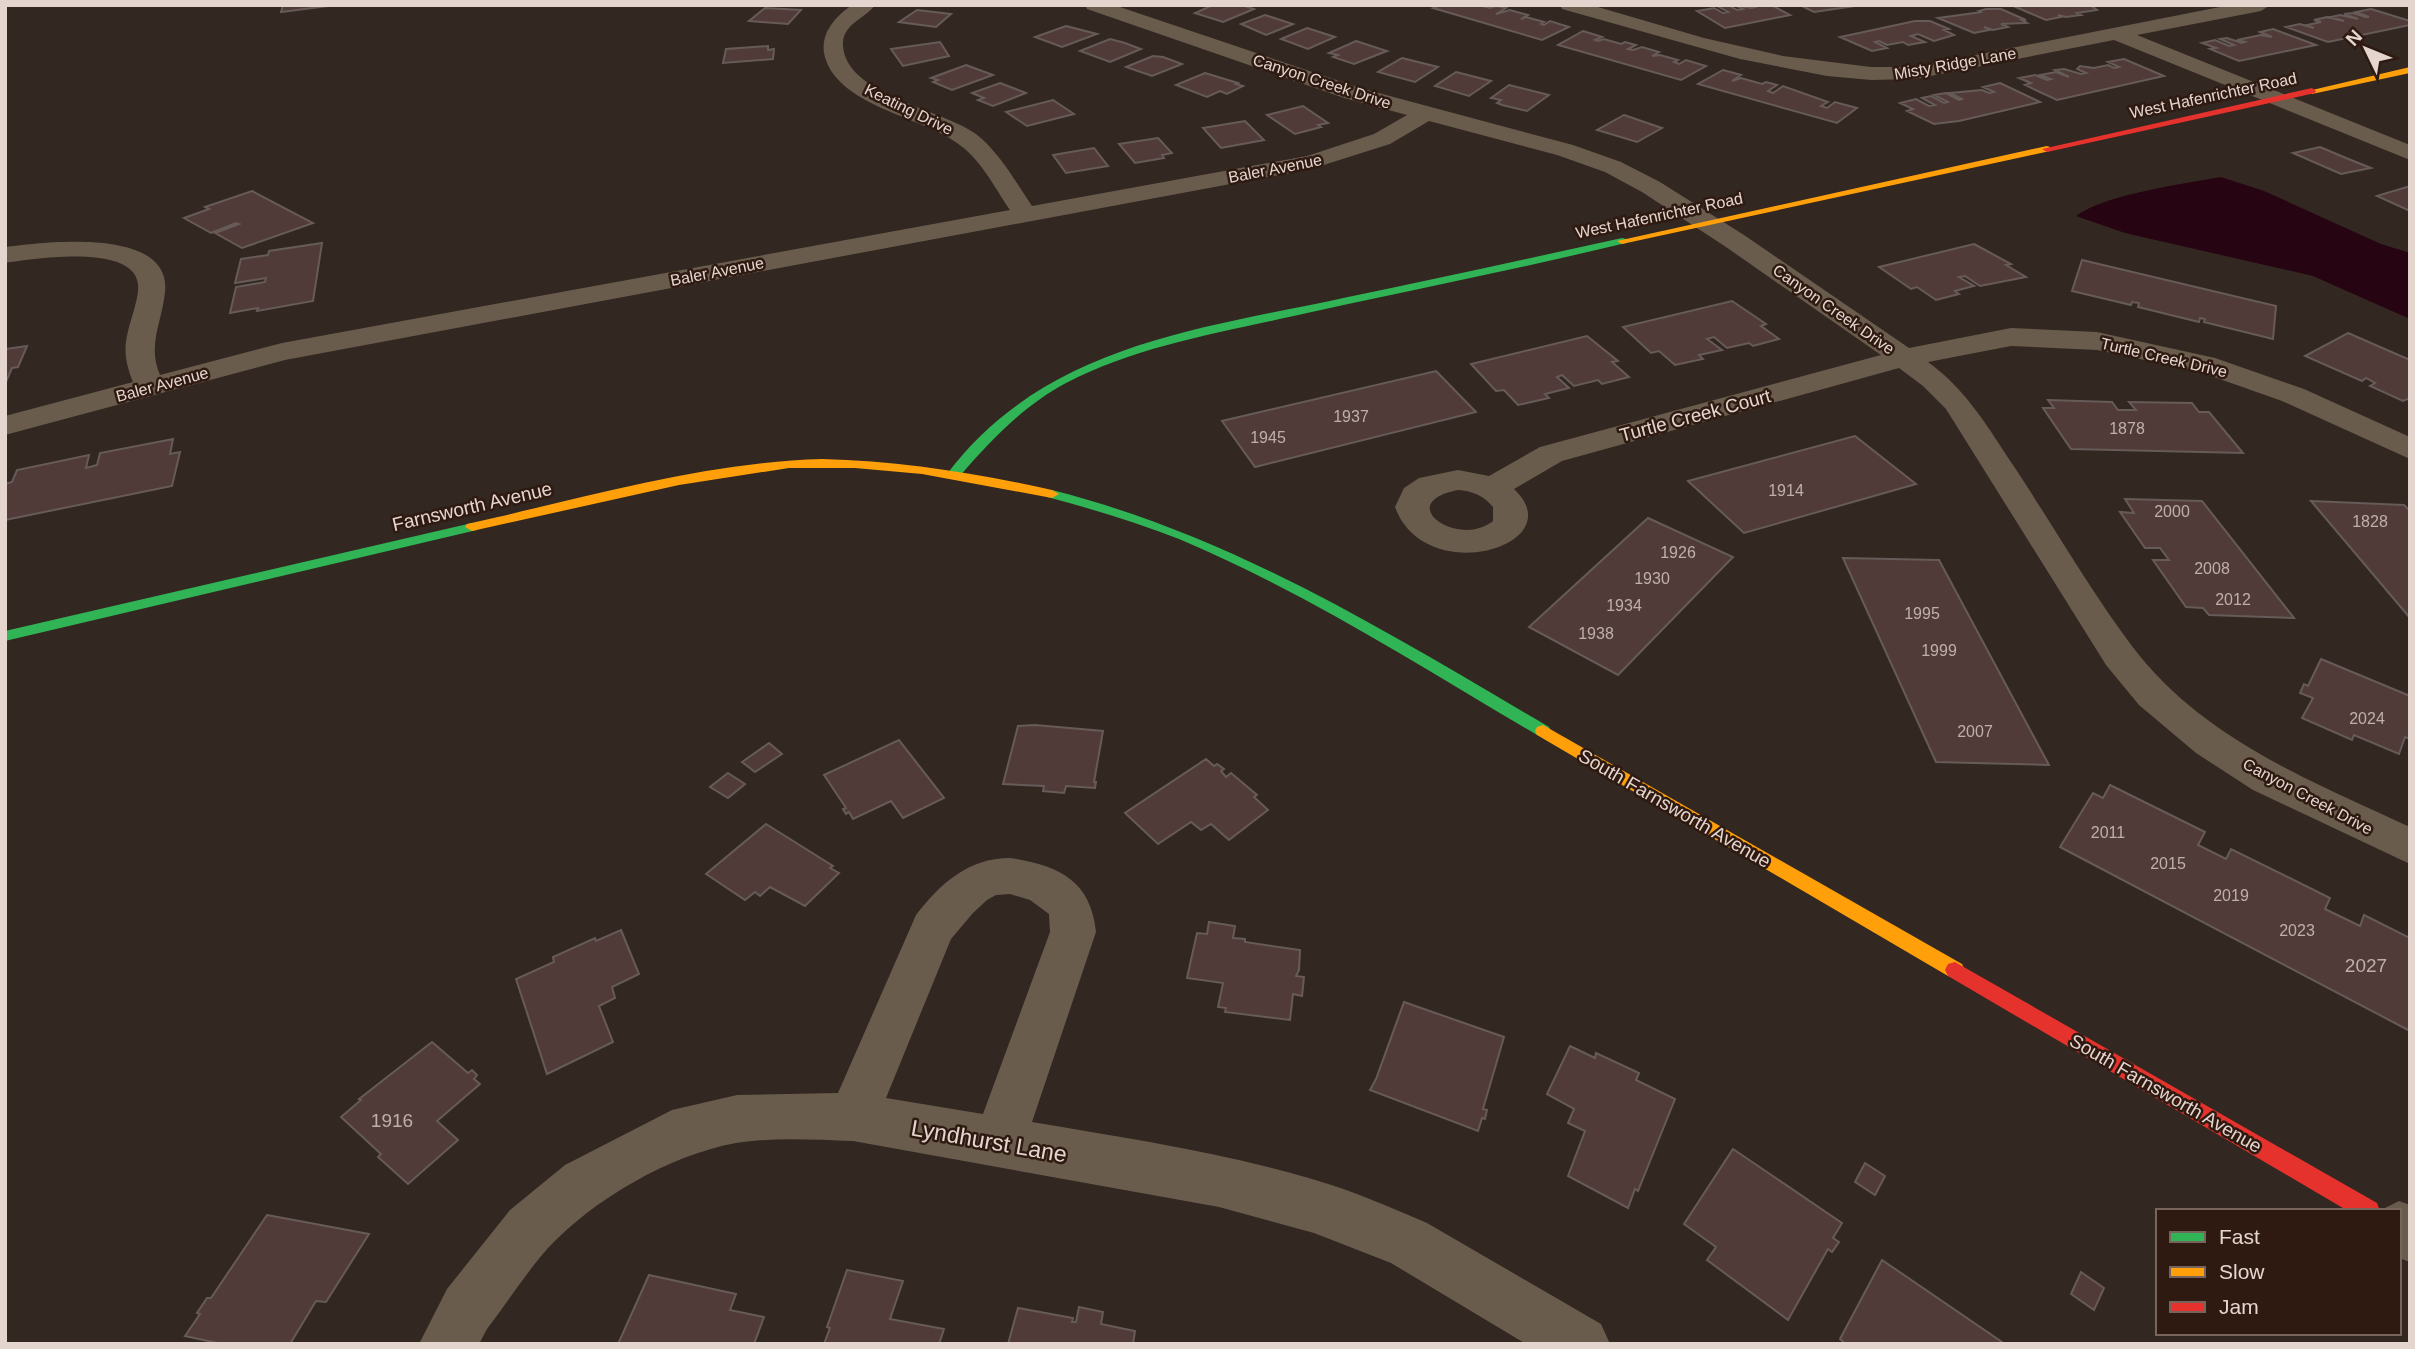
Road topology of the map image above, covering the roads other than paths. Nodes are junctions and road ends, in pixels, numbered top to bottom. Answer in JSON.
{"nodes":[{"id":1,"x":866,"y":5,"type":"edge"},
{"id":2,"x":1094,"y":5,"type":"edge"},
{"id":3,"x":1569,"y":5,"type":"edge"},
{"id":4,"x":1631,"y":5,"type":"edge"},
{"id":5,"x":2261,"y":5,"type":"edge"},
{"id":6,"x":2146,"y":8,"type":"dead end"},
{"id":7,"x":2223,"y":8,"type":"edge"},
{"id":8,"x":1609,"y":16,"type":"junction"},
{"id":9,"x":2178,"y":20,"type":"junction"},
{"id":10,"x":2114,"y":33,"type":"junction"},
{"id":11,"x":2410,"y":70,"type":"edge"},
{"id":12,"x":2277,"y":99,"type":"junction"},
{"id":13,"x":1426,"y":113,"type":"junction"},
{"id":14,"x":2410,"y":153,"type":"edge"},
{"id":15,"x":1025,"y":214,"type":"junction"},
{"id":16,"x":1707,"y":223,"type":"junction"},
{"id":17,"x":5,"y":255,"type":"edge"},
{"id":18,"x":1905,"y":358,"type":"junction"},
{"id":19,"x":150,"y":387,"type":"junction"},
{"id":20,"x":5,"y":426,"type":"edge"},
{"id":21,"x":2410,"y":449,"type":"edge"},
{"id":22,"x":954,"y":474,"type":"junction"},
{"id":23,"x":1491,"y":488,"type":"dead end"},
{"id":24,"x":5,"y":636,"type":"edge"},
{"id":25,"x":2410,"y":848,"type":"edge"},
{"id":26,"x":853,"y":1117,"type":"junction"},
{"id":27,"x":999,"y":1143,"type":"junction"},
{"id":28,"x":2366,"y":1209,"type":"edge"},
{"id":29,"x":448,"y":1344,"type":"edge"},
{"id":30,"x":1581,"y":1344,"type":"edge"}],
"edges":[{"from":1,"to":15,"type":"street","name":"Keating Drive"},
{"from":2,"to":13,"type":"street","name":"Canyon Creek Drive"},
{"from":3,"to":8,"type":"street","name":"Misty Ridge Lane"},
{"from":4,"to":8,"type":"street"},
{"from":5,"to":7,"type":"street","name":"Misty Ridge Lane"},
{"from":6,"to":9,"type":"street"},
{"from":7,"to":9,"type":"street","name":"Misty Ridge Lane"},
{"from":8,"to":10,"type":"street","name":"Misty Ridge Lane"},
{"from":9,"to":10,"type":"street","name":"Misty Ridge Lane"},
{"from":10,"to":12,"type":"street"},
{"from":11,"to":12,"type":"street","name":"West Hafenrichter Road"},
{"from":12,"to":14,"type":"street"},
{"from":12,"to":16,"type":"street","name":"West Hafenrichter Road"},
{"from":13,"to":15,"type":"street","name":"Baler Avenue"},
{"from":13,"to":16,"type":"street","name":"Canyon Creek Drive"},
{"from":15,"to":19,"type":"street","name":"Baler Avenue"},
{"from":16,"to":18,"type":"street","name":"Canyon Creek Drive"},
{"from":16,"to":22,"type":"street","name":"West Hafenrichter Road"},
{"from":17,"to":19,"type":"street"},
{"from":18,"to":21,"type":"street","name":"Turtle Creek Drive"},
{"from":18,"to":23,"type":"street","name":"Turtle Creek Court"},
{"from":18,"to":25,"type":"street","name":"Canyon Creek Drive"},
{"from":19,"to":20,"type":"street","name":"Baler Avenue"},
{"from":22,"to":24,"type":"street","name":"Farnsworth Avenue"},
{"from":22,"to":28,"type":"street","name":"South Farnsworth Avenue"},
{"from":26,"to":27,"type":"street","name":"Lyndhurst Lane"},
{"from":26,"to":27,"type":"street"},
{"from":26,"to":29,"type":"street","name":"Lyndhurst Lane"},
{"from":27,"to":30,"type":"street","name":"Lyndhurst Lane"}]}
